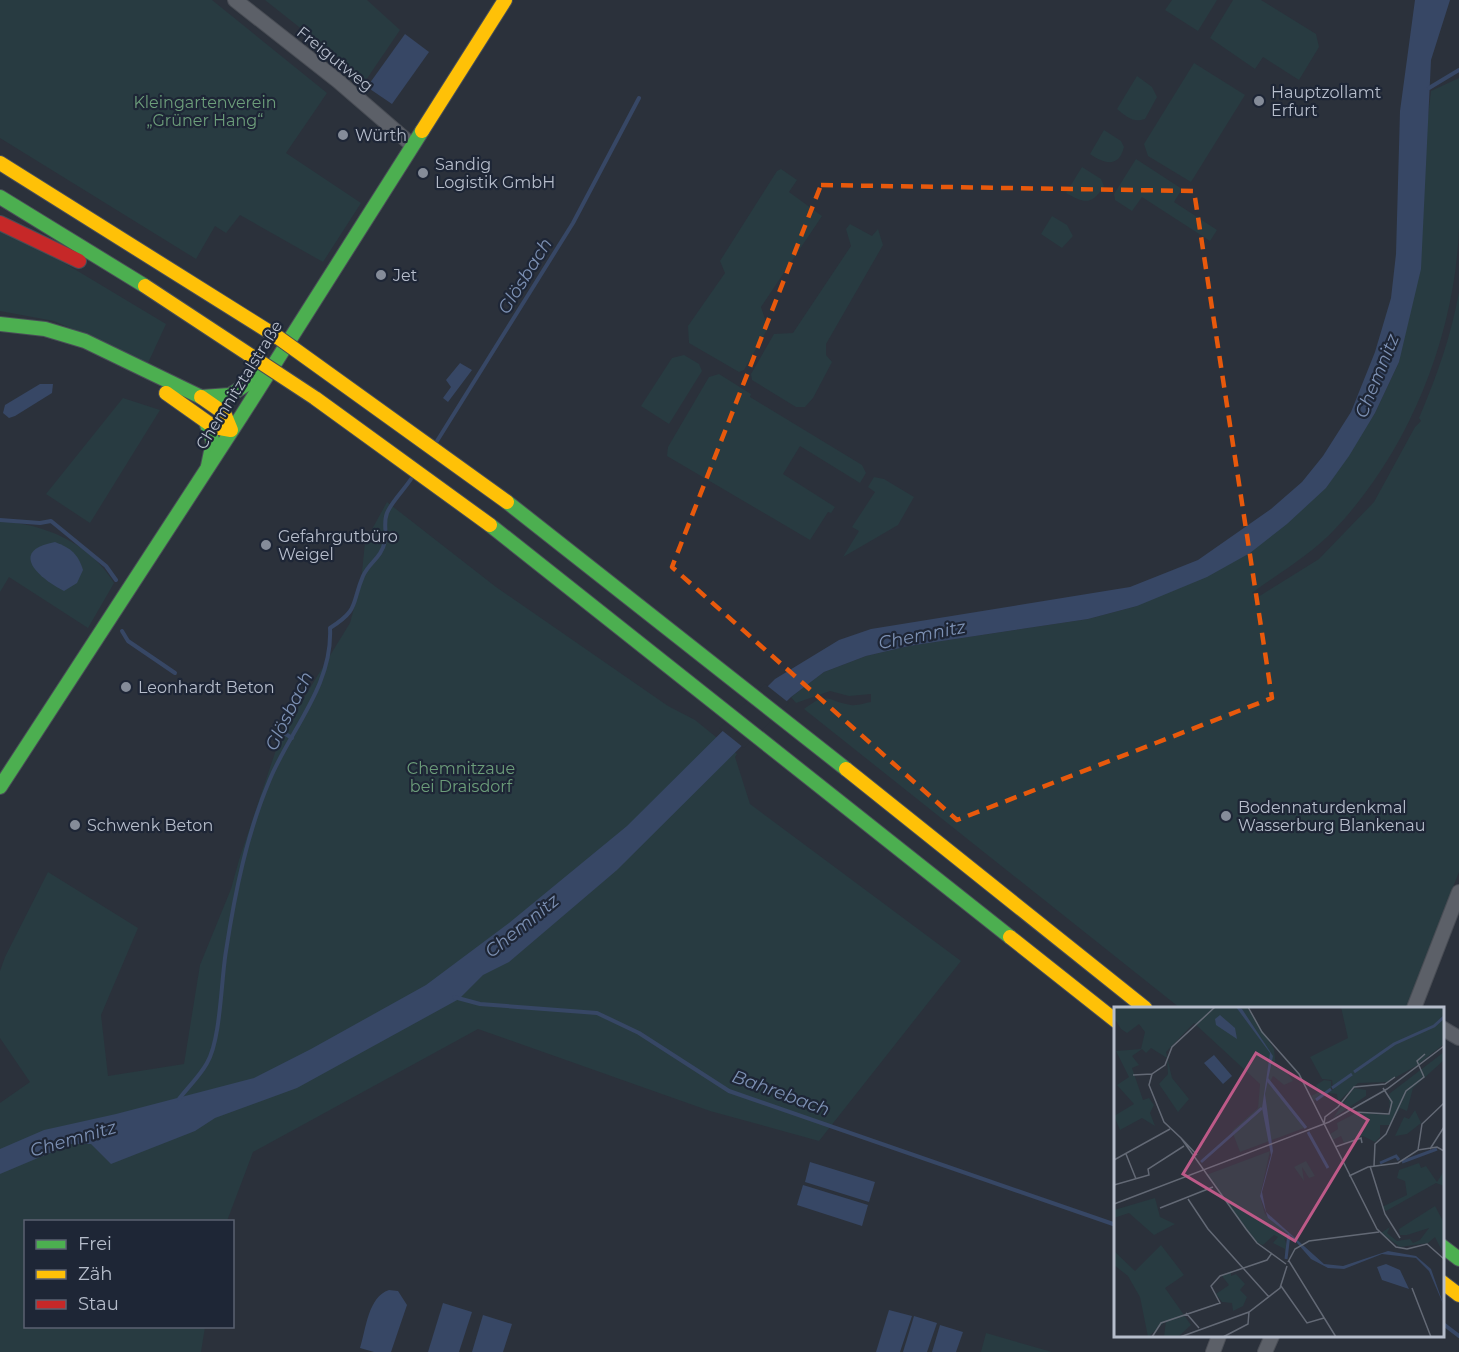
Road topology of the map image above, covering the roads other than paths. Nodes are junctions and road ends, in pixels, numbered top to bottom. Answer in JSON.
{"nodes":[{"id":1,"x":235,"y":0,"type":"edge"},
{"id":2,"x":505,"y":0,"type":"edge"},
{"id":3,"x":412,"y":145,"type":"junction"},
{"id":4,"x":0,"y":163,"type":"edge"},
{"id":5,"x":0,"y":197,"type":"edge"},
{"id":6,"x":0,"y":224,"type":"edge"},
{"id":7,"x":147,"y":289,"type":"junction"},
{"id":8,"x":0,"y":324,"type":"edge"},
{"id":9,"x":129,"y":363,"type":"junction"},
{"id":10,"x":270,"y":369,"type":"junction"},
{"id":11,"x":201,"y":397,"type":"junction"},
{"id":12,"x":206,"y":422,"type":"junction"},
{"id":13,"x":231,"y":430,"type":"junction"},
{"id":14,"x":208,"y":466,"type":"junction"},
{"id":15,"x":0,"y":787,"type":"edge"},
{"id":16,"x":1459,"y":892,"type":"edge"},
{"id":17,"x":1144,"y":1007,"type":"edge"},
{"id":18,"x":1414,"y":1007,"type":"edge"},
{"id":19,"x":1114,"y":1019,"type":"edge"},
{"id":20,"x":1444,"y":1029,"type":"edge"},
{"id":21,"x":1459,"y":1038,"type":"edge"},
{"id":22,"x":1444,"y":1247,"type":"edge"},
{"id":23,"x":1459,"y":1259,"type":"edge"},
{"id":24,"x":1444,"y":1283,"type":"edge"},
{"id":25,"x":1459,"y":1295,"type":"edge"},
{"id":26,"x":1218,"y":1337,"type":"edge"},
{"id":27,"x":1271,"y":1337,"type":"edge"},
{"id":28,"x":1213,"y":1352,"type":"edge"},
{"id":29,"x":1265,"y":1352,"type":"edge"}],
"edges":[{"from":1,"to":3,"type":"street","name":"Freigutweg"},
{"from":2,"to":3,"type":"main road","name":"Chemnitztalstraße"},
{"from":3,"to":10,"type":"main road","name":"Chemnitztalstraße"},
{"from":4,"to":17,"type":"main road","bridge":true},
{"from":5,"to":7,"type":"main road"},
{"from":6,"to":7,"type":"main road"},
{"from":7,"to":19,"type":"main road","bridge":true},
{"from":8,"to":9,"type":"main road"},
{"from":9,"to":11,"type":"main road"},
{"from":9,"to":12,"type":"main road"},
{"from":10,"to":11,"type":"main road"},
{"from":10,"to":13,"type":"main road","name":"Chemnitztalstraße"},
{"from":11,"to":13,"type":"main road"},
{"from":12,"to":13,"type":"main road"},
{"from":12,"to":14,"type":"main road"},
{"from":13,"to":14,"type":"main road","name":"Chemnitztalstraße"},
{"from":14,"to":15,"type":"main road","name":"Chemnitztalstraße"},
{"from":16,"to":18,"type":"street"},
{"from":20,"to":21,"type":"street"},
{"from":22,"to":23,"type":"main road"},
{"from":24,"to":25,"type":"main road"},
{"from":26,"to":28,"type":"street"},
{"from":27,"to":29,"type":"street"}]}
